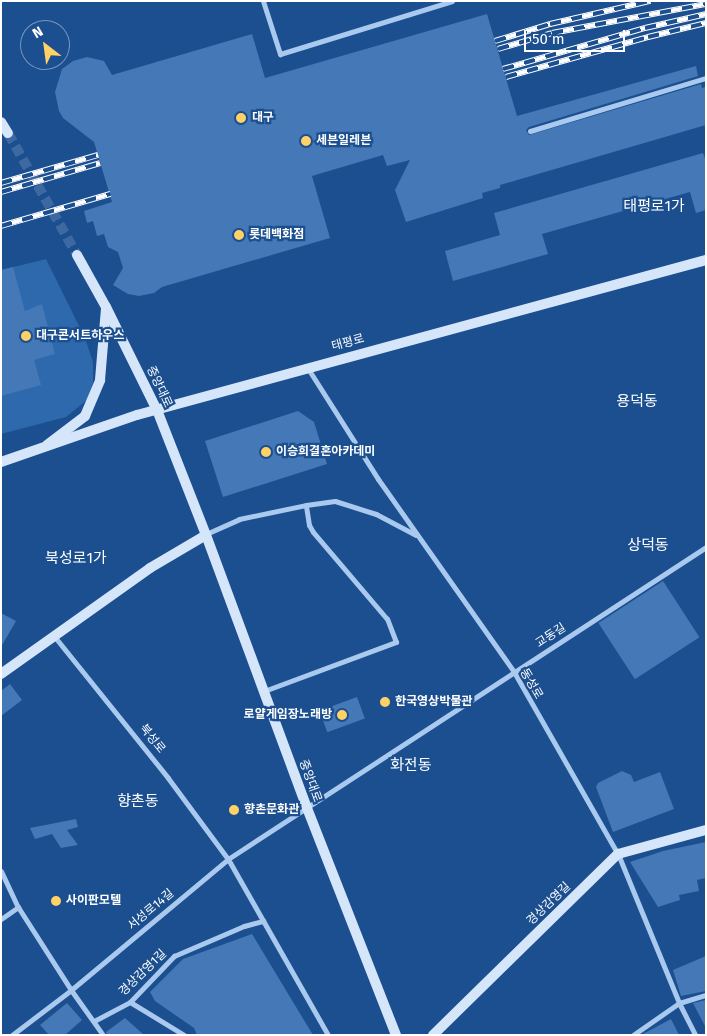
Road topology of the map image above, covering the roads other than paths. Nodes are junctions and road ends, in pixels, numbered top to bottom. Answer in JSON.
{"nodes":[{"id":1,"x":263,"y":1,"type":"edge"},
{"id":2,"x":452,"y":1,"type":"edge"},
{"id":3,"x":706,"y":78,"type":"edge"},
{"id":4,"x":1,"y":122,"type":"edge"},
{"id":5,"x":530,"y":131,"type":"dead end"},
{"id":6,"x":8,"y":133,"type":"tunnel mouth"},
{"id":7,"x":77,"y":255,"type":"tunnel mouth"},
{"id":8,"x":706,"y":260,"type":"edge"},
{"id":9,"x":106,"y":308,"type":"junction"},
{"id":10,"x":307,"y":367,"type":"junction"},
{"id":11,"x":157,"y":410,"type":"junction"},
{"id":12,"x":41,"y":449,"type":"junction"},
{"id":13,"x":1,"y":462,"type":"edge"},
{"id":14,"x":306,"y":505,"type":"junction"},
{"id":15,"x":206,"y":535,"type":"junction"},
{"id":16,"x":418,"y":536,"type":"junction"},
{"id":17,"x":706,"y":547,"type":"edge"},
{"id":18,"x":53,"y":636,"type":"junction"},
{"id":19,"x":514,"y":672,"type":"junction"},
{"id":20,"x":1,"y":674,"type":"edge"},
{"id":21,"x":264,"y":691,"type":"junction"},
{"id":22,"x":307,"y":808,"type":"junction"},
{"id":23,"x":706,"y":830,"type":"edge"},
{"id":24,"x":618,"y":854,"type":"junction"},
{"id":25,"x":228,"y":860,"type":"junction"},
{"id":26,"x":1,"y":871,"type":"edge"},
{"id":27,"x":18,"y":907,"type":"junction"},
{"id":28,"x":1,"y":919,"type":"edge"},
{"id":29,"x":263,"y":921,"type":"junction"},
{"id":30,"x":71,"y":990,"type":"junction"},
{"id":31,"x":706,"y":995,"type":"edge"},
{"id":32,"x":130,"y":1002,"type":"junction"},
{"id":33,"x":679,"y":1003,"type":"junction"},
{"id":34,"x":94,"y":1021,"type":"junction"},
{"id":35,"x":12,"y":1035,"type":"edge"},
{"id":36,"x":104,"y":1035,"type":"edge"},
{"id":37,"x":184,"y":1035,"type":"edge"},
{"id":38,"x":328,"y":1035,"type":"edge"},
{"id":39,"x":396,"y":1035,"type":"edge"},
{"id":40,"x":433,"y":1035,"type":"edge"},
{"id":41,"x":633,"y":1035,"type":"edge"},
{"id":42,"x":695,"y":1035,"type":"edge"}],
"edges":[{"from":1,"to":2,"type":"street"},
{"from":3,"to":5,"type":"street"},
{"from":4,"to":6,"type":"main road"},
{"from":7,"to":9,"type":"main road","name":"중앙대로"},
{"from":8,"to":10,"type":"main road","name":"태평로"},
{"from":9,"to":11,"type":"main road","name":"중앙대로"},
{"from":9,"to":12,"type":"main road"},
{"from":10,"to":11,"type":"main road","name":"태평로"},
{"from":10,"to":16,"type":"street","name":"동성로"},
{"from":11,"to":12,"type":"main road","name":"태평로"},
{"from":11,"to":15,"type":"main road","name":"중앙대로"},
{"from":12,"to":13,"type":"main road","name":"태평로"},
{"from":14,"to":15,"type":"street"},
{"from":14,"to":16,"type":"street"},
{"from":14,"to":21,"type":"street"},
{"from":15,"to":18,"type":"main road"},
{"from":15,"to":21,"type":"main road","name":"중앙대로"},
{"from":16,"to":19,"type":"street","name":"동성로"},
{"from":17,"to":19,"type":"street","name":"교동길"},
{"from":18,"to":20,"type":"main road"},
{"from":18,"to":25,"type":"street","name":"북성로"},
{"from":19,"to":22,"type":"street","name":"교동길"},
{"from":19,"to":24,"type":"street","name":"동성로"},
{"from":21,"to":22,"type":"main road","name":"중앙대로"},
{"from":22,"to":25,"type":"street","name":"서성로14길"},
{"from":22,"to":39,"type":"main road","name":"중앙대로"},
{"from":23,"to":24,"type":"main road","name":"경상감영길"},
{"from":24,"to":33,"type":"street","name":"동성로"},
{"from":24,"to":40,"type":"main road","name":"경상감영길"},
{"from":25,"to":29,"type":"street"},
{"from":25,"to":30,"type":"street","name":"서성로14길"},
{"from":26,"to":27,"type":"street"},
{"from":27,"to":28,"type":"street"},
{"from":27,"to":30,"type":"street"},
{"from":29,"to":32,"type":"street","name":"경상감영1길"},
{"from":29,"to":38,"type":"street"},
{"from":30,"to":34,"type":"street"},
{"from":30,"to":35,"type":"street","name":"서성로14길"},
{"from":31,"to":33,"type":"street"},
{"from":32,"to":34,"type":"street","name":"경상감영1길"},
{"from":32,"to":37,"type":"street"},
{"from":33,"to":41,"type":"street"},
{"from":33,"to":42,"type":"street","name":"동성로"},
{"from":34,"to":36,"type":"street"}]}
